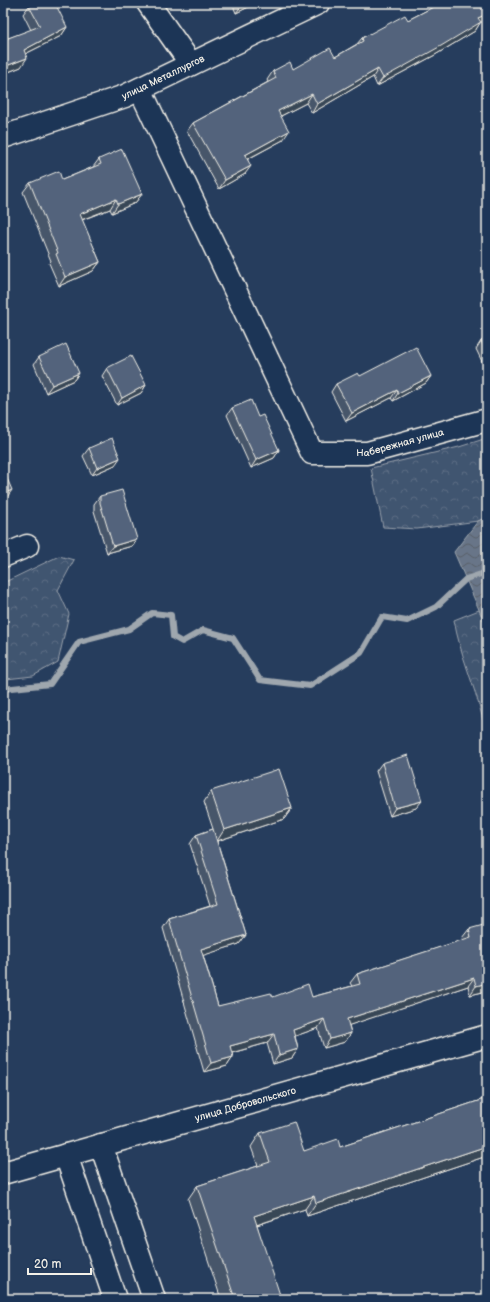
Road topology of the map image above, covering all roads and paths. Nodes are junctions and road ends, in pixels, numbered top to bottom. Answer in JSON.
{"nodes":[{"id":1,"x":148,"y":3,"type":"edge"},
{"id":2,"x":318,"y":3,"type":"edge"},
{"id":3,"x":191,"y":64,"type":"junction"},
{"id":4,"x":140,"y":89,"type":"junction"},
{"id":5,"x":3,"y":138,"type":"edge"},
{"id":6,"x":487,"y":420,"type":"edge"},
{"id":7,"x":27,"y":546,"type":"dead end"},
{"id":8,"x":3,"y":556,"type":"edge"},
{"id":9,"x":487,"y":1036,"type":"edge"},
{"id":10,"x":101,"y":1145,"type":"junction"},
{"id":11,"x":66,"y":1155,"type":"junction"},
{"id":12,"x":3,"y":1172,"type":"edge"},
{"id":13,"x":115,"y":1299,"type":"edge"},
{"id":14,"x":154,"y":1299,"type":"edge"}],
"edges":[{"from":1,"to":3,"type":"street"},
{"from":2,"to":3,"type":"street","name":"улица Металлургов"},
{"from":3,"to":4,"type":"street","name":"улица Металлургов"},
{"from":4,"to":5,"type":"street","name":"улица Металлургов"},
{"from":4,"to":6,"type":"street","name":"Набережная улица"},
{"from":7,"to":8,"type":"street"},
{"from":9,"to":10,"type":"street","name":"улица Добровольского"},
{"from":10,"to":11,"type":"street","name":"улица Добровольского"},
{"from":10,"to":14,"type":"street"},
{"from":11,"to":12,"type":"street","name":"улица Добровольского"},
{"from":11,"to":13,"type":"street"}]}
